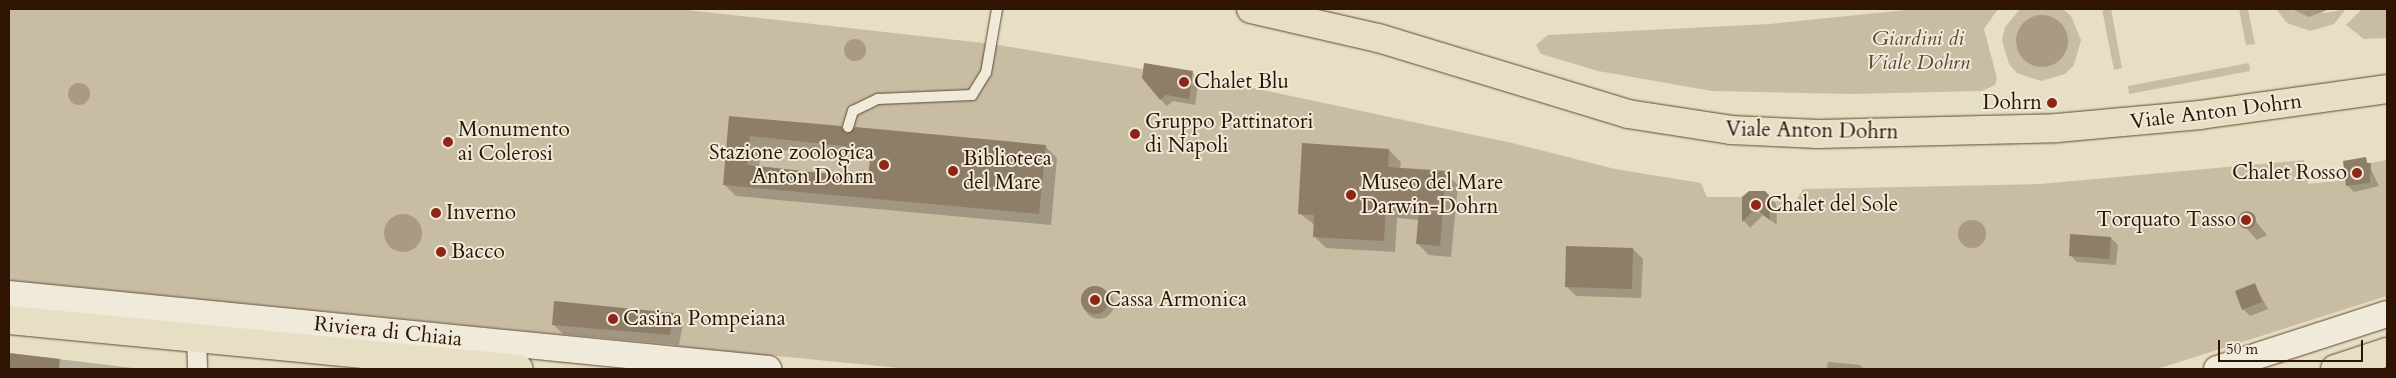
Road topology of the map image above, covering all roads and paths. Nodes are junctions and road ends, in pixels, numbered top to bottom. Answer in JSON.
{"nodes":[{"id":1,"x":997,"y":9,"type":"edge"},
{"id":2,"x":1251,"y":9,"type":"edge"},
{"id":3,"x":2387,"y":89,"type":"edge"},
{"id":4,"x":848,"y":127,"type":"dead end"},
{"id":5,"x":9,"y":294,"type":"edge"},
{"id":6,"x":2387,"y":314,"type":"edge"},
{"id":7,"x":9,"y":320,"type":"edge"},
{"id":8,"x":196,"y":338,"type":"junction"},
{"id":9,"x":2387,"y":352,"type":"edge"},
{"id":10,"x":197,"y":369,"type":"edge"},
{"id":11,"x":519,"y":369,"type":"edge"},
{"id":12,"x":768,"y":369,"type":"edge"},
{"id":13,"x":2216,"y":369,"type":"edge"},
{"id":14,"x":2335,"y":369,"type":"edge"}],
"edges":[{"from":1,"to":4,"type":"lane"},
{"from":2,"to":3,"type":"main road","name":"Viale Anton Dohrn"},
{"from":5,"to":12,"type":"street","name":"Riviera di Chiaia"},
{"from":6,"to":13,"type":"street"},
{"from":7,"to":8,"type":"main road","name":"Riviera di Chiaia"},
{"from":8,"to":10,"type":"street"},
{"from":8,"to":11,"type":"main road","name":"Riviera di Chiaia"},
{"from":9,"to":14,"type":"main road"}]}
